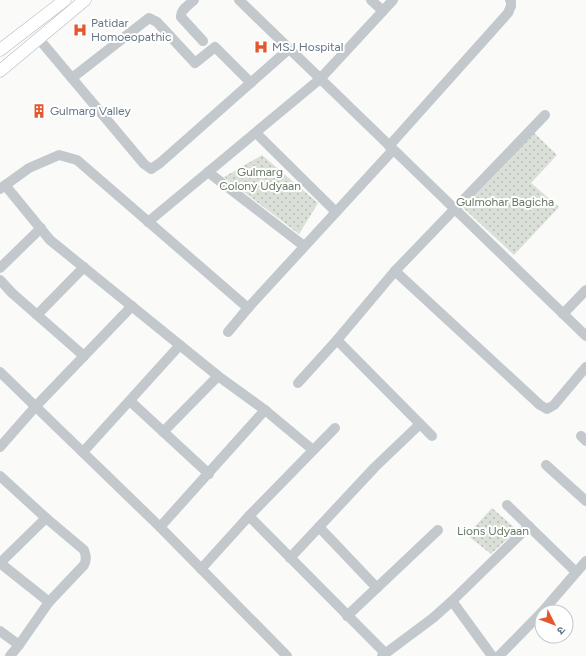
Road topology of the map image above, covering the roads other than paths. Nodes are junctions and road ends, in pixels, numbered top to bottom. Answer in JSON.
{"nodes":[{"id":1,"x":65,"y":0,"type":"edge"},
{"id":2,"x":86,"y":0,"type":"edge"},
{"id":3,"x":194,"y":0,"type":"edge"},
{"id":4,"x":239,"y":0,"type":"edge"},
{"id":5,"x":371,"y":0,"type":"edge"},
{"id":6,"x":393,"y":0,"type":"edge"},
{"id":7,"x":510,"y":0,"type":"edge"},
{"id":8,"x":383,"y":11,"type":"junction"},
{"id":9,"x":39,"y":39,"type":"junction"},
{"id":10,"x":203,"y":41,"type":"dead end"},
{"id":11,"x":289,"y":49,"type":"junction"},
{"id":12,"x":0,"y":51,"type":"edge"},
{"id":13,"x":10,"y":63,"type":"junction"},
{"id":14,"x":0,"y":71,"type":"edge"},
{"id":15,"x":72,"y":78,"type":"junction"},
{"id":16,"x":320,"y":79,"type":"junction"},
{"id":17,"x":251,"y":83,"type":"junction"},
{"id":18,"x":545,"y":115,"type":"dead end"},
{"id":19,"x":256,"y":133,"type":"junction"},
{"id":20,"x":391,"y":148,"type":"junction"},
{"id":21,"x":208,"y":172,"type":"junction"},
{"id":22,"x":2,"y":187,"type":"edge"},
{"id":23,"x":454,"y":209,"type":"junction"},
{"id":24,"x":336,"y":212,"type":"junction"},
{"id":25,"x":148,"y":222,"type":"junction"},
{"id":26,"x":41,"y":228,"type":"junction"},
{"id":27,"x":304,"y":246,"type":"junction"},
{"id":28,"x":84,"y":267,"type":"junction"},
{"id":29,"x":0,"y":268,"type":"edge"},
{"id":30,"x":395,"y":271,"type":"junction"},
{"id":31,"x":0,"y":280,"type":"edge"},
{"id":32,"x":586,"y":290,"type":"edge"},
{"id":33,"x":132,"y":306,"type":"junction"},
{"id":34,"x":248,"y":308,"type":"junction"},
{"id":35,"x":564,"y":314,"type":"junction"},
{"id":36,"x":37,"y":315,"type":"junction"},
{"id":37,"x":228,"y":332,"type":"dead end"},
{"id":38,"x":586,"y":336,"type":"edge"},
{"id":39,"x":337,"y":340,"type":"junction"},
{"id":40,"x":180,"y":345,"type":"junction"},
{"id":41,"x":84,"y":356,"type":"junction"},
{"id":42,"x":586,"y":367,"type":"edge"},
{"id":43,"x":0,"y":372,"type":"edge"},
{"id":44,"x":218,"y":376,"type":"junction"},
{"id":45,"x":298,"y":383,"type":"dead end"},
{"id":46,"x":130,"y":401,"type":"junction"},
{"id":47,"x":36,"y":406,"type":"junction"},
{"id":48,"x":266,"y":410,"type":"junction"},
{"id":49,"x":420,"y":424,"type":"junction"},
{"id":50,"x":335,"y":428,"type":"dead end"},
{"id":51,"x":163,"y":432,"type":"junction"},
{"id":52,"x":432,"y":436,"type":"dead end"},
{"id":53,"x":0,"y":447,"type":"edge"},
{"id":54,"x":313,"y":450,"type":"junction"},
{"id":55,"x":83,"y":452,"type":"junction"},
{"id":56,"x":546,"y":465,"type":"dead end"},
{"id":57,"x":209,"y":474,"type":"junction"},
{"id":58,"x":0,"y":476,"type":"edge"},
{"id":59,"x":586,"y":501,"type":"edge"},
{"id":60,"x":507,"y":505,"type":"dead end"},
{"id":61,"x":249,"y":516,"type":"junction"},
{"id":62,"x":46,"y":518,"type":"junction"},
{"id":63,"x":529,"y":526,"type":"junction"},
{"id":64,"x":160,"y":527,"type":"junction"},
{"id":65,"x":319,"y":527,"type":"junction"},
{"id":66,"x":438,"y":530,"type":"dead end"},
{"id":67,"x":290,"y":558,"type":"junction"},
{"id":68,"x":586,"y":561,"type":"edge"},
{"id":69,"x":0,"y":563,"type":"edge"},
{"id":70,"x":201,"y":568,"type":"junction"},
{"id":71,"x":576,"y":572,"type":"junction"},
{"id":72,"x":377,"y":588,"type":"junction"},
{"id":73,"x":452,"y":601,"type":"junction"},
{"id":74,"x":48,"y":602,"type":"junction"},
{"id":75,"x":549,"y":604,"type":"edge"},
{"id":76,"x":347,"y":616,"type":"junction"},
{"id":77,"x":534,"y":620,"type":"edge"},
{"id":78,"x":0,"y":631,"type":"edge"},
{"id":79,"x":19,"y":645,"type":"junction"},
{"id":80,"x":384,"y":655,"type":"edge"},
{"id":81,"x":10,"y":656,"type":"edge"},
{"id":82,"x":288,"y":656,"type":"edge"},
{"id":83,"x":492,"y":656,"type":"edge"},
{"id":84,"x":499,"y":656,"type":"edge"}],
"edges":[{"from":1,"to":12,"type":"main road"},
{"from":2,"to":9,"type":"main road"},
{"from":3,"to":10,"type":"street"},
{"from":4,"to":11,"type":"street"},
{"from":5,"to":8,"type":"street"},
{"from":6,"to":8,"type":"street"},
{"from":7,"to":20,"type":"street"},
{"from":8,"to":16,"type":"street"},
{"from":9,"to":13,"type":"main road"},
{"from":9,"to":15,"type":"street"},
{"from":11,"to":16,"type":"street"},
{"from":11,"to":17,"type":"street"},
{"from":12,"to":13,"type":"street"},
{"from":13,"to":14,"type":"main road"},
{"from":15,"to":17,"type":"street"},
{"from":15,"to":17,"type":"street"},
{"from":16,"to":19,"type":"street"},
{"from":16,"to":20,"type":"street"},
{"from":18,"to":23,"type":"street"},
{"from":19,"to":21,"type":"street"},
{"from":19,"to":24,"type":"street"},
{"from":20,"to":23,"type":"street"},
{"from":20,"to":24,"type":"street"},
{"from":21,"to":25,"type":"street"},
{"from":21,"to":27,"type":"street"},
{"from":22,"to":25,"type":"street"},
{"from":22,"to":26,"type":"street"},
{"from":23,"to":30,"type":"street"},
{"from":23,"to":35,"type":"street"},
{"from":24,"to":27,"type":"street"},
{"from":25,"to":34,"type":"street"},
{"from":26,"to":28,"type":"street"},
{"from":26,"to":29,"type":"street"},
{"from":27,"to":34,"type":"street"},
{"from":28,"to":33,"type":"street"},
{"from":28,"to":36,"type":"street"},
{"from":30,"to":39,"type":"street"},
{"from":30,"to":42,"type":"street"},
{"from":31,"to":36,"type":"street"},
{"from":32,"to":35,"type":"street"},
{"from":33,"to":40,"type":"street"},
{"from":33,"to":41,"type":"street"},
{"from":34,"to":37,"type":"street"},
{"from":35,"to":38,"type":"street"},
{"from":36,"to":41,"type":"street"},
{"from":39,"to":45,"type":"street"},
{"from":39,"to":49,"type":"street"},
{"from":40,"to":44,"type":"street"},
{"from":40,"to":46,"type":"street"},
{"from":41,"to":47,"type":"street"},
{"from":43,"to":47,"type":"street"},
{"from":44,"to":48,"type":"street"},
{"from":44,"to":51,"type":"street"},
{"from":46,"to":51,"type":"street"},
{"from":46,"to":55,"type":"street"},
{"from":47,"to":53,"type":"street"},
{"from":47,"to":55,"type":"street"},
{"from":48,"to":54,"type":"street"},
{"from":48,"to":57,"type":"street"},
{"from":49,"to":52,"type":"street"},
{"from":49,"to":65,"type":"street"},
{"from":50,"to":54,"type":"street"},
{"from":51,"to":57,"type":"street"},
{"from":54,"to":61,"type":"street"},
{"from":55,"to":64,"type":"street"},
{"from":56,"to":59,"type":"street"},
{"from":57,"to":64,"type":"street"},
{"from":58,"to":62,"type":"street"},
{"from":60,"to":63,"type":"street"},
{"from":61,"to":67,"type":"street"},
{"from":61,"to":70,"type":"street"},
{"from":62,"to":69,"type":"street"},
{"from":62,"to":74,"type":"street"},
{"from":63,"to":71,"type":"street"},
{"from":63,"to":73,"type":"street"},
{"from":64,"to":70,"type":"street"},
{"from":65,"to":67,"type":"street"},
{"from":65,"to":72,"type":"street"},
{"from":66,"to":72,"type":"street"},
{"from":67,"to":76,"type":"street"},
{"from":68,"to":71,"type":"street"},
{"from":69,"to":74,"type":"street"},
{"from":70,"to":82,"type":"street"},
{"from":71,"to":75,"type":"street"},
{"from":72,"to":76,"type":"street"},
{"from":73,"to":80,"type":"street"},
{"from":73,"to":83,"type":"street"},
{"from":74,"to":79,"type":"street"},
{"from":76,"to":80,"type":"street"},
{"from":77,"to":84,"type":"street"},
{"from":78,"to":79,"type":"street"},
{"from":79,"to":81,"type":"street"}]}
